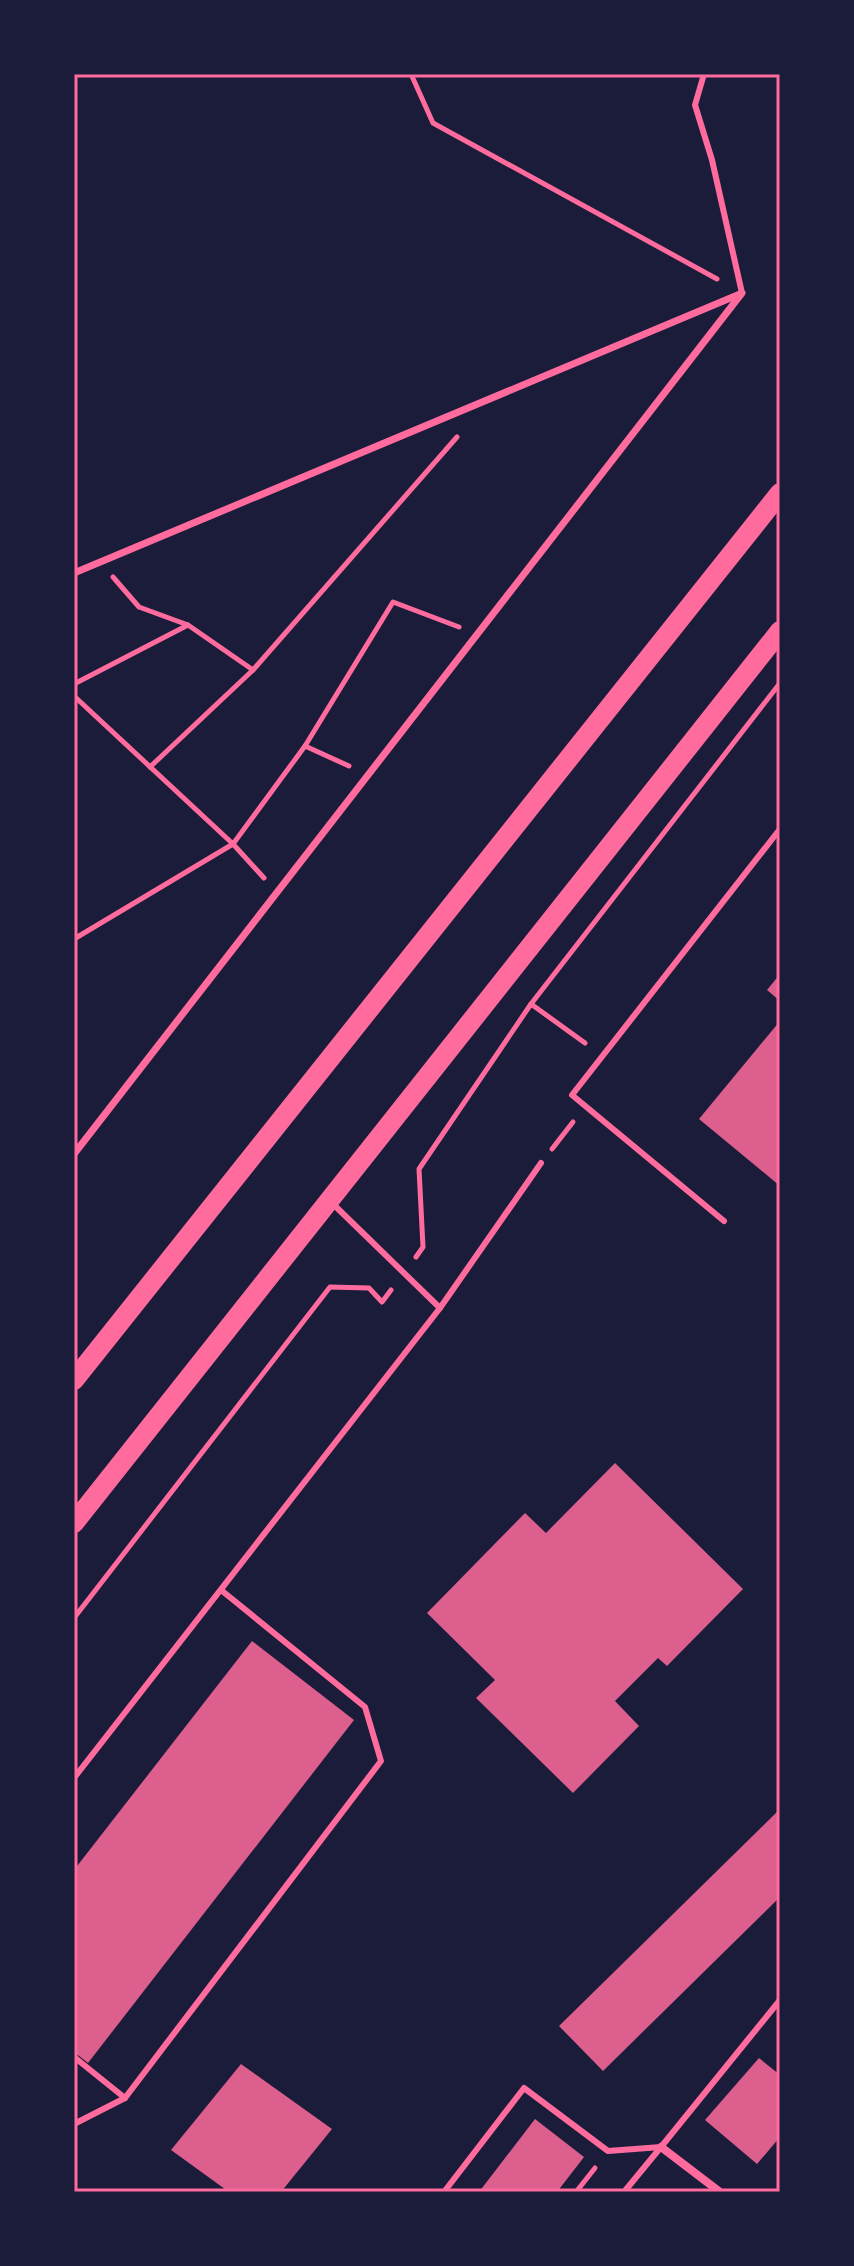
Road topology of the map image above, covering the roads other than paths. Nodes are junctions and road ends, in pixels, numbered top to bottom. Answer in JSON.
{"nodes":[{"id":1,"x":704,"y":74,"type":"edge"},
{"id":2,"x":742,"y":293,"type":"junction"},
{"id":3,"x":780,"y":493,"type":"edge"},
{"id":4,"x":74,"y":573,"type":"edge"},
{"id":5,"x":780,"y":631,"type":"edge"},
{"id":6,"x":780,"y":829,"type":"edge"},
{"id":7,"x":74,"y":1154,"type":"edge"},
{"id":8,"x":541,"y":1163,"type":"road end"},
{"id":9,"x":330,"y":1200,"type":"junction"},
{"id":10,"x":724,"y":1221,"type":"dead end"},
{"id":11,"x":440,"y":1308,"type":"junction"},
{"id":12,"x":74,"y":1380,"type":"edge"},
{"id":13,"x":74,"y":1523,"type":"edge"},
{"id":14,"x":221,"y":1590,"type":"junction"},
{"id":15,"x":74,"y":1778,"type":"edge"},
{"id":16,"x":780,"y":2000,"type":"edge"},
{"id":17,"x":74,"y":2057,"type":"edge"},
{"id":18,"x":125,"y":2098,"type":"junction"},
{"id":19,"x":74,"y":2124,"type":"edge"},
{"id":20,"x":661,"y":2147,"type":"junction"},
{"id":21,"x":444,"y":2192,"type":"edge"},
{"id":22,"x":624,"y":2192,"type":"edge"},
{"id":23,"x":720,"y":2192,"type":"edge"}],
"edges":[{"from":1,"to":2,"type":"lane"},
{"from":2,"to":4,"type":"street"},
{"from":2,"to":7,"type":"street"},
{"from":3,"to":12,"type":"main road"},
{"from":5,"to":9,"type":"main road"},
{"from":6,"to":10,"type":"lane"},
{"from":8,"to":11,"type":"lane"},
{"from":9,"to":11,"type":"lane"},
{"from":9,"to":13,"type":"main road"},
{"from":11,"to":14,"type":"lane"},
{"from":14,"to":15,"type":"lane"},
{"from":14,"to":18,"type":"lane"},
{"from":16,"to":20,"type":"lane"},
{"from":17,"to":18,"type":"lane"},
{"from":18,"to":19,"type":"lane"},
{"from":20,"to":21,"type":"lane"},
{"from":20,"to":22,"type":"lane"},
{"from":20,"to":23,"type":"street"}]}
